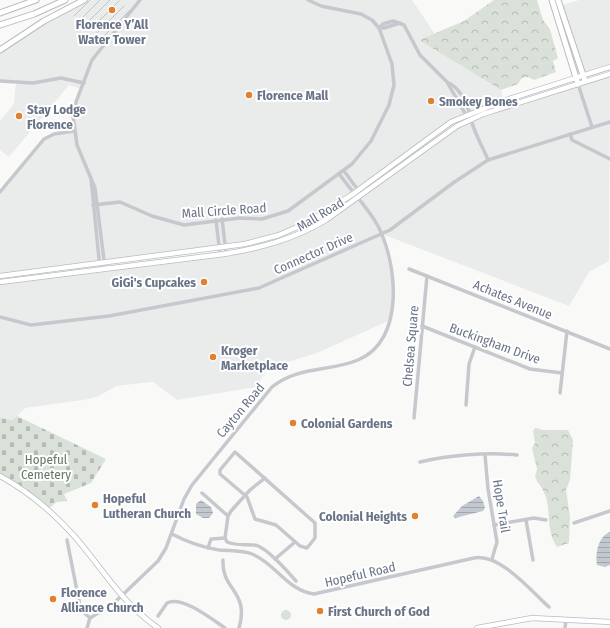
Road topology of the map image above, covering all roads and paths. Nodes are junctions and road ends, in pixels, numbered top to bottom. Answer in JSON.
{"nodes":[{"id":1,"x":36,"y":0,"type":"edge"},
{"id":2,"x":65,"y":0,"type":"edge"},
{"id":3,"x":84,"y":0,"type":"edge"},
{"id":4,"x":140,"y":0,"type":"edge"},
{"id":5,"x":308,"y":0,"type":"edge"},
{"id":6,"x":552,"y":0,"type":"edge"},
{"id":7,"x":558,"y":0,"type":"edge"},
{"id":8,"x":0,"y":13,"type":"edge"},
{"id":9,"x":0,"y":25,"type":"edge"},
{"id":10,"x":379,"y":28,"type":"junction"},
{"id":11,"x":0,"y":50,"type":"edge"},
{"id":12,"x":610,"y":67,"type":"edge"},
{"id":13,"x":610,"y":74,"type":"edge"},
{"id":14,"x":583,"y":75,"type":"junction"},
{"id":15,"x":576,"y":78,"type":"junction"},
{"id":16,"x":0,"y":81,"type":"edge"},
{"id":17,"x":84,"y":82,"type":"junction"},
{"id":18,"x":585,"y":82,"type":"junction"},
{"id":19,"x":578,"y":84,"type":"junction"},
{"id":20,"x":469,"y":114,"type":"junction"},
{"id":21,"x":471,"y":119,"type":"junction"},
{"id":22,"x":610,"y":122,"type":"edge"},
{"id":23,"x":592,"y":127,"type":"junction"},
{"id":24,"x":74,"y":131,"type":"junction"},
{"id":25,"x":570,"y":134,"type":"junction"},
{"id":26,"x":610,"y":158,"type":"edge"},
{"id":27,"x":488,"y":160,"type":"junction"},
{"id":28,"x":344,"y":171,"type":"junction"},
{"id":29,"x":340,"y":174,"type":"junction"},
{"id":30,"x":91,"y":177,"type":"junction"},
{"id":31,"x":358,"y":190,"type":"junction"},
{"id":32,"x":0,"y":192,"type":"edge"},
{"id":33,"x":353,"y":194,"type":"junction"},
{"id":34,"x":359,"y":197,"type":"junction"},
{"id":35,"x":93,"y":204,"type":"junction"},
{"id":36,"x":97,"y":204,"type":"junction"},
{"id":37,"x":222,"y":219,"type":"junction"},
{"id":38,"x":216,"y":220,"type":"junction"},
{"id":39,"x":381,"y":234,"type":"junction"},
{"id":40,"x":225,"y":246,"type":"junction"},
{"id":41,"x":219,"y":247,"type":"junction"},
{"id":42,"x":226,"y":253,"type":"junction"},
{"id":43,"x":220,"y":254,"type":"junction"},
{"id":44,"x":99,"y":262,"type":"junction"},
{"id":45,"x":105,"y":262,"type":"junction"},
{"id":46,"x":105,"y":268,"type":"junction"},
{"id":47,"x":100,"y":269,"type":"junction"},
{"id":48,"x":409,"y":269,"type":"dead end"},
{"id":49,"x":0,"y":276,"type":"edge"},
{"id":50,"x":427,"y":276,"type":"junction"},
{"id":51,"x":0,"y":282,"type":"edge"},
{"id":52,"x":0,"y":317,"type":"edge"},
{"id":53,"x":422,"y":326,"type":"junction"},
{"id":54,"x":567,"y":332,"type":"junction"},
{"id":55,"x":475,"y":347,"type":"junction"},
{"id":56,"x":610,"y":349,"type":"edge"},
{"id":57,"x":562,"y":373,"type":"junction"},
{"id":58,"x":560,"y":393,"type":"dead end"},
{"id":59,"x":466,"y":405,"type":"dead end"},
{"id":60,"x":414,"y":418,"type":"dead end"},
{"id":61,"x":485,"y":455,"type":"junction"},
{"id":62,"x":517,"y":455,"type":"dead end"},
{"id":63,"x":420,"y":462,"type":"dead end"},
{"id":64,"x":0,"y":476,"type":"edge"},
{"id":65,"x":265,"y":478,"type":"junction"},
{"id":66,"x":202,"y":493,"type":"dead end"},
{"id":67,"x":245,"y":495,"type":"junction"},
{"id":68,"x":610,"y":512,"type":"edge"},
{"id":69,"x":228,"y":516,"type":"junction"},
{"id":70,"x":526,"y":520,"type":"junction"},
{"id":71,"x":546,"y":520,"type":"dead end"},
{"id":72,"x":574,"y":523,"type":"dead end"},
{"id":73,"x":494,"y":525,"type":"junction"},
{"id":74,"x":172,"y":534,"type":"junction"},
{"id":75,"x":226,"y":538,"type":"junction"},
{"id":76,"x":67,"y":540,"type":"dead end"},
{"id":77,"x":295,"y":542,"type":"junction"},
{"id":78,"x":208,"y":548,"type":"junction"},
{"id":79,"x":275,"y":559,"type":"junction"},
{"id":80,"x":492,"y":559,"type":"junction"},
{"id":81,"x":223,"y":560,"type":"dead end"},
{"id":82,"x":533,"y":560,"type":"dead end"},
{"id":83,"x":296,"y":581,"type":"dead end"},
{"id":84,"x":122,"y":596,"type":"junction"},
{"id":85,"x":549,"y":607,"type":"dead end"},
{"id":86,"x":158,"y":616,"type":"dead end"},
{"id":87,"x":90,"y":618,"type":"junction"},
{"id":88,"x":566,"y":619,"type":"junction"},
{"id":89,"x":610,"y":622,"type":"edge"},
{"id":90,"x":87,"y":628,"type":"edge"},
{"id":91,"x":158,"y":628,"type":"edge"},
{"id":92,"x":225,"y":628,"type":"edge"},
{"id":93,"x":238,"y":628,"type":"edge"},
{"id":94,"x":477,"y":628,"type":"edge"},
{"id":95,"x":565,"y":628,"type":"edge"}],
"edges":[{"from":1,"to":8,"type":"highway"},
{"from":2,"to":9,"type":"highway"},
{"from":3,"to":11,"type":"highway"},
{"from":4,"to":17,"type":"street"},
{"from":5,"to":10,"type":"street"},
{"from":6,"to":15,"type":"highway"},
{"from":7,"to":14,"type":"highway"},
{"from":10,"to":20,"type":"street"},
{"from":10,"to":28,"type":"street","name":"Mall Circle Road"},
{"from":12,"to":14,"type":"main road","name":"Mall Road"},
{"from":13,"to":18,"type":"main road","name":"Mall Road"},
{"from":14,"to":15,"type":"main road","name":"Mall Road"},
{"from":14,"to":18,"type":"highway"},
{"from":15,"to":19,"type":"highway"},
{"from":15,"to":20,"type":"main road","name":"Mall Road"},
{"from":16,"to":17,"type":"street"},
{"from":17,"to":24,"type":"street"},
{"from":18,"to":19,"type":"main road","name":"Mall Road"},
{"from":19,"to":21,"type":"main road","name":"Mall Road"},
{"from":19,"to":23,"type":"street"},
{"from":20,"to":21,"type":"street"},
{"from":20,"to":31,"type":"main road","name":"Mall Road"},
{"from":21,"to":27,"type":"street"},
{"from":21,"to":34,"type":"main road","name":"Mall Road"},
{"from":22,"to":23,"type":"street","name":"Connector Drive"},
{"from":23,"to":25,"type":"street","name":"Connector Drive"},
{"from":24,"to":30,"type":"street"},
{"from":24,"to":32,"type":"street"},
{"from":25,"to":26,"type":"street"},
{"from":25,"to":27,"type":"street","name":"Connector Drive"},
{"from":27,"to":39,"type":"street","name":"Connector Drive"},
{"from":28,"to":29,"type":"street","name":"Mall Circle Road"},
{"from":28,"to":31,"type":"street"},
{"from":29,"to":33,"type":"street"},
{"from":29,"to":37,"type":"street","name":"Mall Circle Road"},
{"from":30,"to":35,"type":"street"},
{"from":30,"to":36,"type":"street"},
{"from":31,"to":33,"type":"main road","name":"Mall Road"},
{"from":31,"to":34,"type":"street"},
{"from":33,"to":34,"type":"street"},
{"from":33,"to":40,"type":"main road","name":"Mall Road"},
{"from":34,"to":39,"type":"street","name":"Cayton Road"},
{"from":34,"to":42,"type":"main road","name":"Mall Road"},
{"from":35,"to":36,"type":"street","name":"Mall Circle Road"},
{"from":35,"to":44,"type":"street"},
{"from":36,"to":38,"type":"street","name":"Mall Circle Road"},
{"from":36,"to":45,"type":"street"},
{"from":37,"to":38,"type":"street","name":"Mall Circle Road"},
{"from":37,"to":40,"type":"street"},
{"from":38,"to":41,"type":"street"},
{"from":39,"to":52,"type":"street","name":"Connector Drive"},
{"from":39,"to":74,"type":"street","name":"Cayton Road"},
{"from":40,"to":41,"type":"main road","name":"Mall Road"},
{"from":40,"to":42,"type":"street"},
{"from":41,"to":43,"type":"street"},
{"from":41,"to":45,"type":"main road","name":"Mall Road"},
{"from":42,"to":43,"type":"main road","name":"Mall Road"},
{"from":43,"to":46,"type":"main road","name":"Mall Road"},
{"from":44,"to":45,"type":"main road","name":"Mall Road"},
{"from":44,"to":47,"type":"street"},
{"from":44,"to":49,"type":"main road","name":"Mall Road"},
{"from":45,"to":46,"type":"street"},
{"from":46,"to":47,"type":"main road","name":"Mall Road"},
{"from":47,"to":51,"type":"main road","name":"Mall Road"},
{"from":48,"to":50,"type":"street","name":"Achates Avenue"},
{"from":50,"to":53,"type":"street","name":"Chelsea Square"},
{"from":50,"to":54,"type":"street","name":"Achates Avenue"},
{"from":53,"to":55,"type":"street","name":"Buckingham Drive"},
{"from":53,"to":60,"type":"street","name":"Chelsea Square"},
{"from":54,"to":56,"type":"street","name":"Achates Avenue"},
{"from":54,"to":57,"type":"street"},
{"from":55,"to":57,"type":"street","name":"Buckingham Drive"},
{"from":55,"to":59,"type":"street"},
{"from":57,"to":58,"type":"street"},
{"from":61,"to":62,"type":"street"},
{"from":61,"to":63,"type":"street"},
{"from":61,"to":73,"type":"street","name":"Hope Trail"},
{"from":64,"to":84,"type":"main road"},
{"from":65,"to":67,"type":"street"},
{"from":65,"to":67,"type":"street"},
{"from":65,"to":77,"type":"street"},
{"from":66,"to":69,"type":"street"},
{"from":67,"to":69,"type":"street"},
{"from":67,"to":77,"type":"street"},
{"from":68,"to":72,"type":"street"},
{"from":69,"to":75,"type":"street"},
{"from":70,"to":71,"type":"street"},
{"from":70,"to":73,"type":"street"},
{"from":70,"to":82,"type":"street"},
{"from":73,"to":80,"type":"street","name":"Hope Trail"},
{"from":74,"to":78,"type":"street","name":"Hopeful Road"},
{"from":74,"to":84,"type":"street","name":"Cayton Road"},
{"from":75,"to":78,"type":"street"},
{"from":75,"to":79,"type":"street"},
{"from":76,"to":87,"type":"street"},
{"from":77,"to":79,"type":"street"},
{"from":78,"to":80,"type":"street","name":"Hopeful Road"},
{"from":79,"to":83,"type":"street"},
{"from":80,"to":85,"type":"street"},
{"from":81,"to":93,"type":"street"},
{"from":84,"to":87,"type":"street","name":"Cayton Road"},
{"from":84,"to":91,"type":"main road"},
{"from":86,"to":92,"type":"street"},
{"from":87,"to":90,"type":"street"},
{"from":88,"to":89,"type":"main road"},
{"from":88,"to":94,"type":"main road"},
{"from":88,"to":95,"type":"street"}]}
